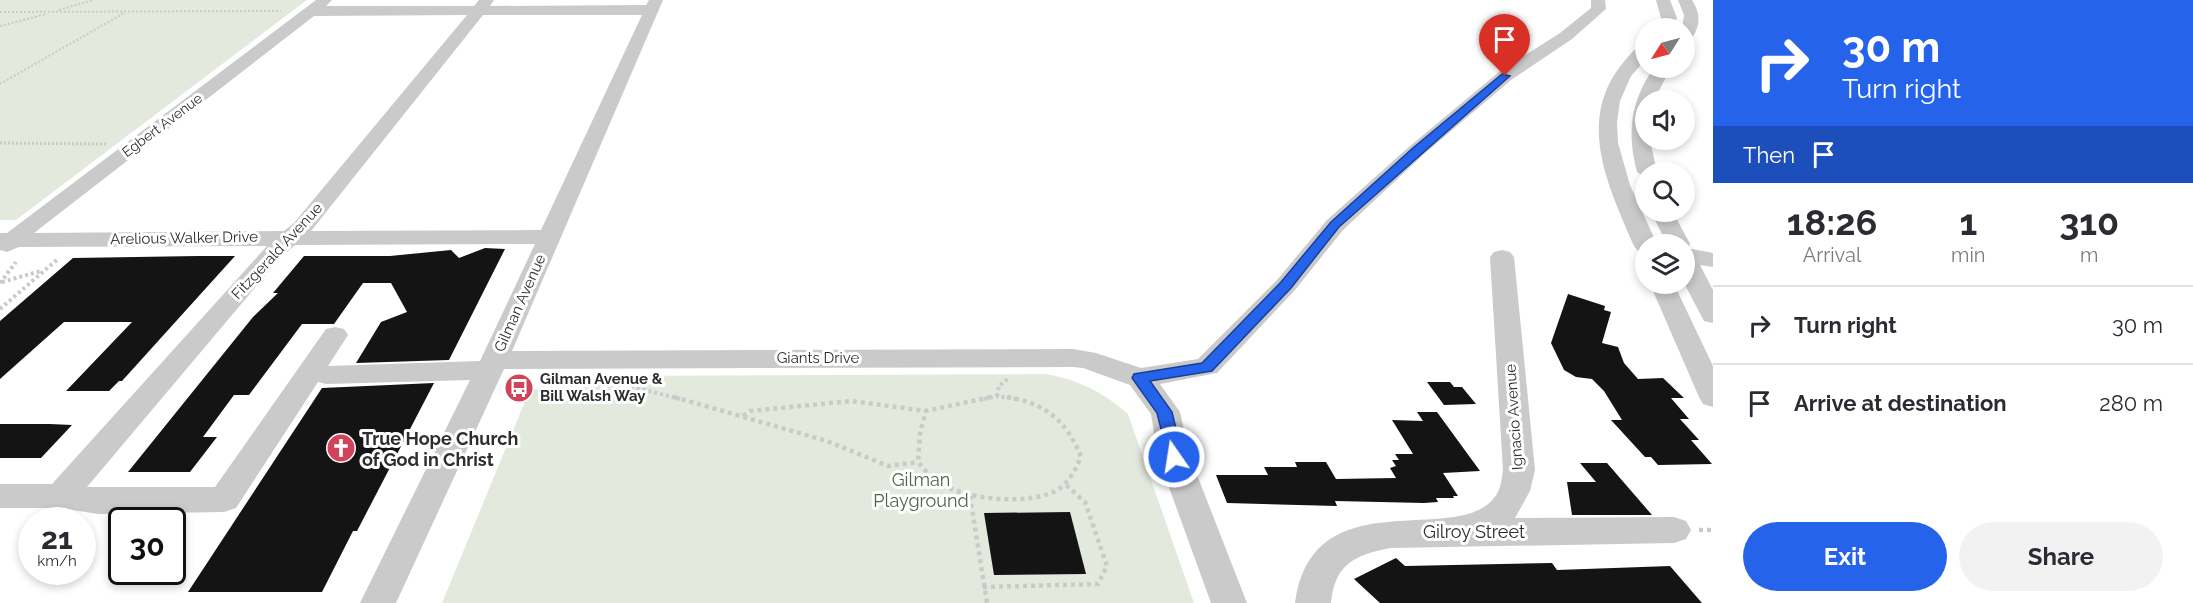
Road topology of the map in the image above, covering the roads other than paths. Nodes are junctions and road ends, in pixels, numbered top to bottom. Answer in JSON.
{"nodes":[{"id":1,"x":1598,"y":0,"type":"edge"},
{"id":2,"x":1663,"y":0,"type":"edge"},
{"id":3,"x":1685,"y":0,"type":"edge"},
{"id":4,"x":318,"y":5,"type":"edge"},
{"id":5,"x":482,"y":5,"type":"edge"},
{"id":6,"x":654,"y":5,"type":"edge"},
{"id":7,"x":1669,"y":18,"type":"edge"},
{"id":8,"x":1693,"y":18,"type":"edge"},
{"id":9,"x":1635,"y":61,"type":"edge"},
{"id":10,"x":1656,"y":78,"type":"edge"},
{"id":11,"x":1644,"y":162,"type":"edge"},
{"id":12,"x":1641,"y":234,"type":"edge"},
{"id":13,"x":291,"y":237,"type":"junction"},
{"id":14,"x":549,"y":237,"type":"junction"},
{"id":15,"x":5,"y":244,"type":"edge"},
{"id":16,"x":1502,"y":257,"type":"dead end"},
{"id":17,"x":1695,"y":258,"type":"edge"},
{"id":18,"x":1713,"y":260,"type":"edge"},
{"id":19,"x":1695,"y":278,"type":"edge"},
{"id":20,"x":1667,"y":294,"type":"edge"},
{"id":21,"x":1713,"y":315,"type":"edge"},
{"id":22,"x":334,"y":335,"type":"dead end"},
{"id":23,"x":491,"y":365,"type":"junction"},
{"id":24,"x":326,"y":375,"type":"dead end"},
{"id":25,"x":1140,"y":378,"type":"junction"},
{"id":26,"x":1713,"y":397,"type":"edge"},
{"id":27,"x":0,"y":496,"type":"edge"},
{"id":28,"x":60,"y":496,"type":"junction"},
{"id":29,"x":1674,"y":530,"type":"dead end"},
{"id":30,"x":1444,"y":531,"type":"junction"},
{"id":31,"x":378,"y":603,"type":"edge"},
{"id":32,"x":1229,"y":603,"type":"edge"},
{"id":33,"x":1313,"y":603,"type":"edge"}],
"edges":[{"from":1,"to":25,"type":"street"},
{"from":2,"to":7,"type":"street"},
{"from":3,"to":8,"type":"street"},
{"from":4,"to":5,"type":"street"},
{"from":4,"to":15,"type":"street","name":"Egbert Avenue"},
{"from":5,"to":6,"type":"street"},
{"from":5,"to":13,"type":"street","name":"Fitzgerald Avenue"},
{"from":6,"to":14,"type":"street","name":"Gilman Avenue"},
{"from":9,"to":12,"type":"street"},
{"from":10,"to":11,"type":"street"},
{"from":13,"to":14,"type":"street","name":"Arelious Walker Drive"},
{"from":13,"to":15,"type":"street","name":"Arelious Walker Drive"},
{"from":13,"to":28,"type":"street","name":"Fitzgerald Avenue"},
{"from":14,"to":23,"type":"street","name":"Gilman Avenue"},
{"from":16,"to":30,"type":"street","name":"Ignacio Avenue"},
{"from":17,"to":18,"type":"street"},
{"from":19,"to":21,"type":"street"},
{"from":20,"to":26,"type":"street"},
{"from":22,"to":28,"type":"street"},
{"from":23,"to":24,"type":"street","name":"Giants Drive"},
{"from":23,"to":25,"type":"street","name":"Giants Drive"},
{"from":23,"to":31,"type":"street","name":"Gilman Avenue"},
{"from":25,"to":32,"type":"street"},
{"from":27,"to":28,"type":"street"},
{"from":29,"to":30,"type":"street","name":"Gilroy Street"},
{"from":30,"to":33,"type":"street","name":"Gilroy Street"}]}
